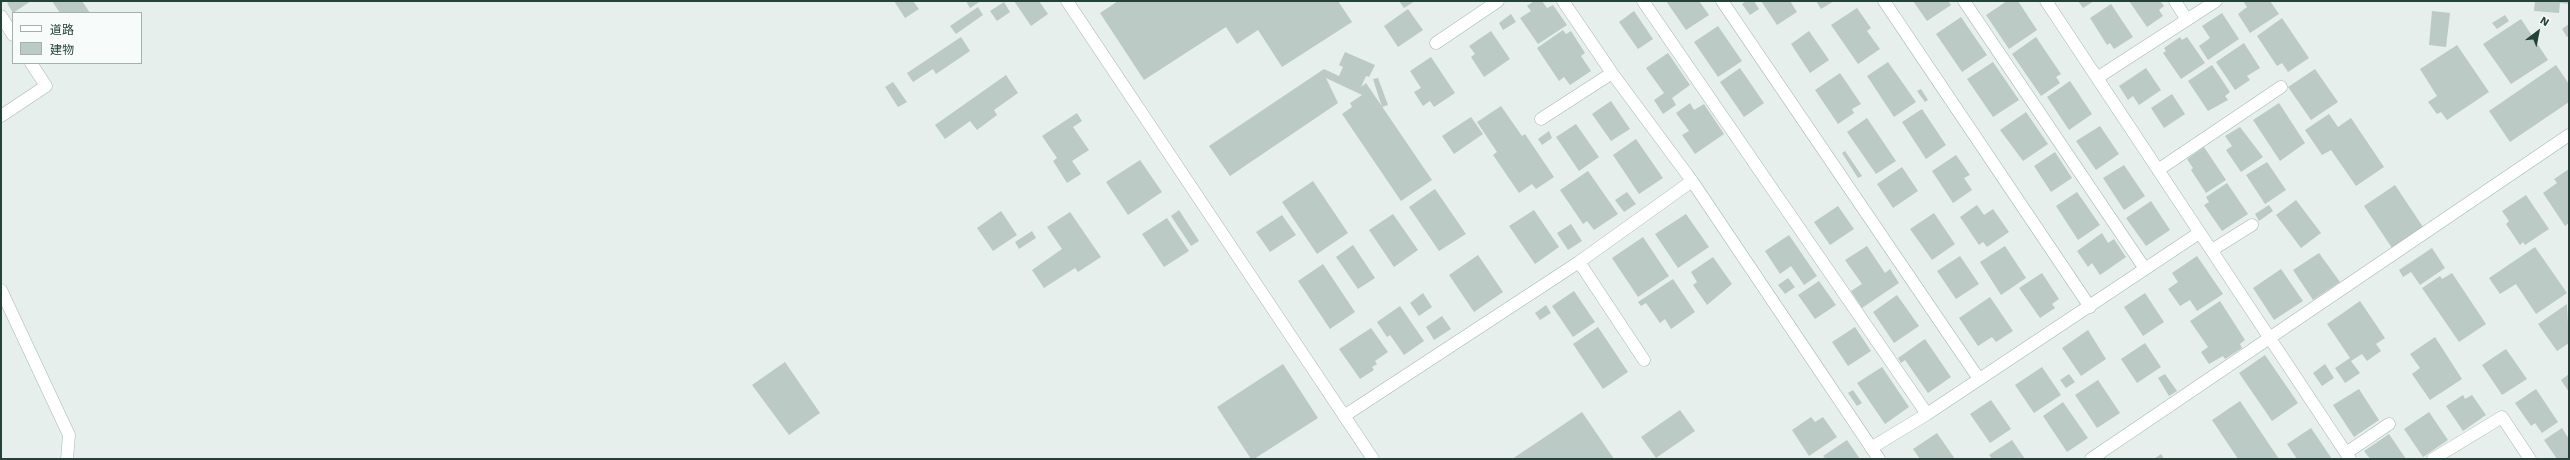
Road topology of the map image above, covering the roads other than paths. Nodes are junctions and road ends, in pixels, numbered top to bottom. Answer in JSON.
{"nodes":[{"id":1,"x":1067,"y":1,"type":"edge"},
{"id":2,"x":1498,"y":1,"type":"edge"},
{"id":3,"x":1563,"y":1,"type":"edge"},
{"id":4,"x":1643,"y":1,"type":"edge"},
{"id":5,"x":1722,"y":1,"type":"edge"},
{"id":6,"x":1884,"y":1,"type":"edge"},
{"id":7,"x":1964,"y":1,"type":"edge"},
{"id":8,"x":2046,"y":1,"type":"edge"},
{"id":9,"x":2175,"y":1,"type":"edge"},
{"id":10,"x":2216,"y":1,"type":"edge"},
{"id":11,"x":1,"y":16,"type":"edge"},
{"id":12,"x":2187,"y":20,"type":"junction"},
{"id":13,"x":12,"y":33,"type":"edge"},
{"id":14,"x":1436,"y":43,"type":"dead end"},
{"id":15,"x":32,"y":64,"type":"edge"},
{"id":16,"x":1612,"y":73,"type":"junction"},
{"id":17,"x":2097,"y":78,"type":"junction"},
{"id":18,"x":2281,"y":87,"type":"dead end"},
{"id":19,"x":1,"y":116,"type":"edge"},
{"id":20,"x":1541,"y":119,"type":"dead end"},
{"id":21,"x":2569,"y":135,"type":"edge"},
{"id":22,"x":2158,"y":170,"type":"junction"},
{"id":23,"x":1692,"y":181,"type":"junction"},
{"id":24,"x":2252,"y":225,"type":"dead end"},
{"id":25,"x":2199,"y":233,"type":"junction"},
{"id":26,"x":2212,"y":250,"type":"junction"},
{"id":27,"x":1579,"y":262,"type":"junction"},
{"id":28,"x":2145,"y":269,"type":"junction"},
{"id":29,"x":1,"y":290,"type":"edge"},
{"id":30,"x":2090,"y":307,"type":"junction"},
{"id":31,"x":2270,"y":338,"type":"junction"},
{"id":32,"x":1644,"y":360,"type":"dead end"},
{"id":33,"x":1979,"y":379,"type":"junction"},
{"id":34,"x":1927,"y":414,"type":"junction"},
{"id":35,"x":1344,"y":416,"type":"junction"},
{"id":36,"x":2389,"y":424,"type":"dead end"},
{"id":37,"x":1871,"y":448,"type":"junction"},
{"id":38,"x":2348,"y":456,"type":"edge"},
{"id":39,"x":67,"y":459,"type":"edge"},
{"id":40,"x":1373,"y":459,"type":"edge"},
{"id":41,"x":1879,"y":459,"type":"edge"},
{"id":42,"x":2091,"y":459,"type":"edge"},
{"id":43,"x":2433,"y":459,"type":"edge"},
{"id":44,"x":2530,"y":459,"type":"edge"}],
"edges":[{"from":1,"to":35,"type":"street"},
{"from":2,"to":14,"type":"street"},
{"from":3,"to":16,"type":"street"},
{"from":4,"to":34,"type":"street"},
{"from":5,"to":33,"type":"street"},
{"from":6,"to":30,"type":"street"},
{"from":7,"to":28,"type":"street"},
{"from":8,"to":17,"type":"street"},
{"from":9,"to":12,"type":"street"},
{"from":10,"to":12,"type":"street"},
{"from":11,"to":13,"type":"street"},
{"from":12,"to":17,"type":"street"},
{"from":15,"to":19,"type":"street"},
{"from":16,"to":20,"type":"street"},
{"from":16,"to":23,"type":"street"},
{"from":17,"to":22,"type":"street"},
{"from":18,"to":22,"type":"street"},
{"from":21,"to":31,"type":"street"},
{"from":22,"to":25,"type":"street"},
{"from":23,"to":27,"type":"street"},
{"from":23,"to":37,"type":"street"},
{"from":24,"to":26,"type":"street"},
{"from":25,"to":26,"type":"street"},
{"from":25,"to":28,"type":"street"},
{"from":26,"to":31,"type":"street"},
{"from":27,"to":32,"type":"street"},
{"from":27,"to":35,"type":"street"},
{"from":28,"to":30,"type":"street"},
{"from":29,"to":39,"type":"street"},
{"from":30,"to":33,"type":"street"},
{"from":31,"to":38,"type":"street"},
{"from":31,"to":42,"type":"street"},
{"from":33,"to":34,"type":"street"},
{"from":34,"to":37,"type":"street"},
{"from":35,"to":40,"type":"street"},
{"from":36,"to":38,"type":"street"},
{"from":37,"to":41,"type":"street"},
{"from":43,"to":44,"type":"street"}]}
